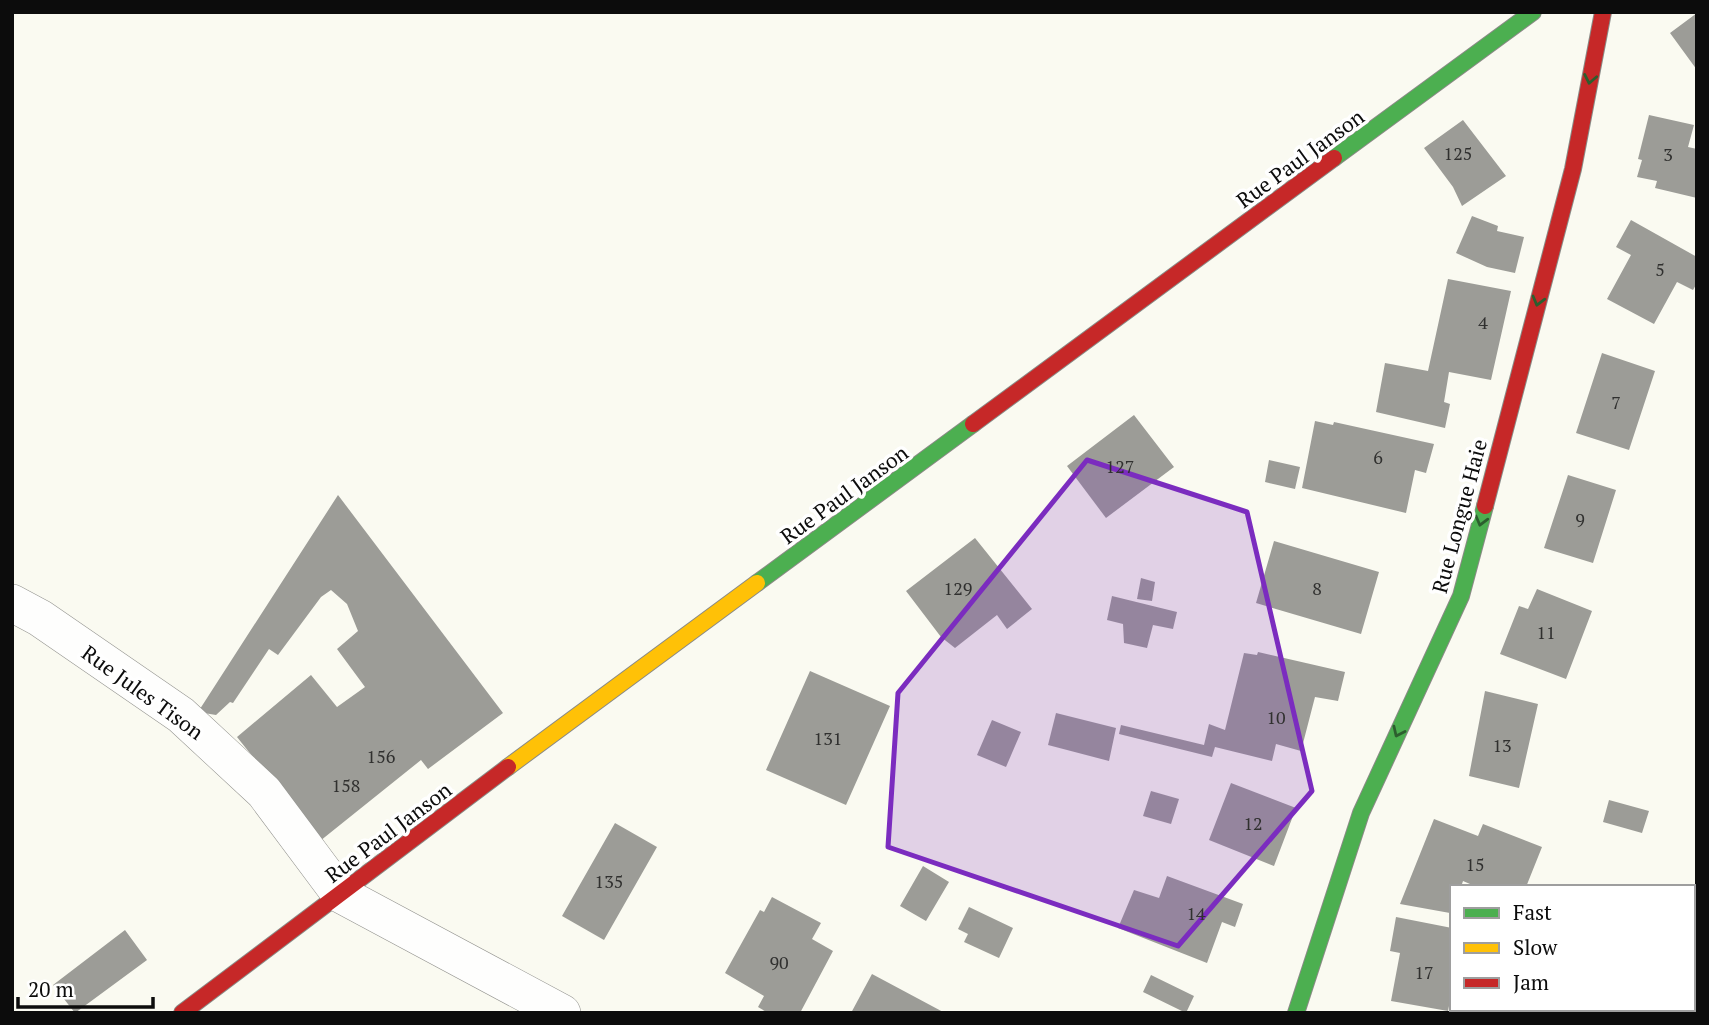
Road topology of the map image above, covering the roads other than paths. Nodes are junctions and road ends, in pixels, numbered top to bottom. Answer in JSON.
{"nodes":[{"id":1,"x":1533,"y":12,"type":"edge"},
{"id":2,"x":1603,"y":12,"type":"edge"},
{"id":3,"x":12,"y":603,"type":"edge"},
{"id":4,"x":340,"y":894,"type":"junction"},
{"id":5,"x":182,"y":1013,"type":"edge"},
{"id":6,"x":562,"y":1013,"type":"edge"},
{"id":7,"x":1296,"y":1013,"type":"edge"}],
"edges":[{"from":1,"to":4,"type":"main road","name":"Rue Paul Janson"},
{"from":2,"to":7,"type":"main road","name":"Rue Longue Haie","one_way":true},
{"from":3,"to":4,"type":"street","name":"Rue Jules Tison"},
{"from":4,"to":5,"type":"main road","name":"Rue Paul Janson"},
{"from":4,"to":6,"type":"street","name":"Rue Jules Tison"}]}
